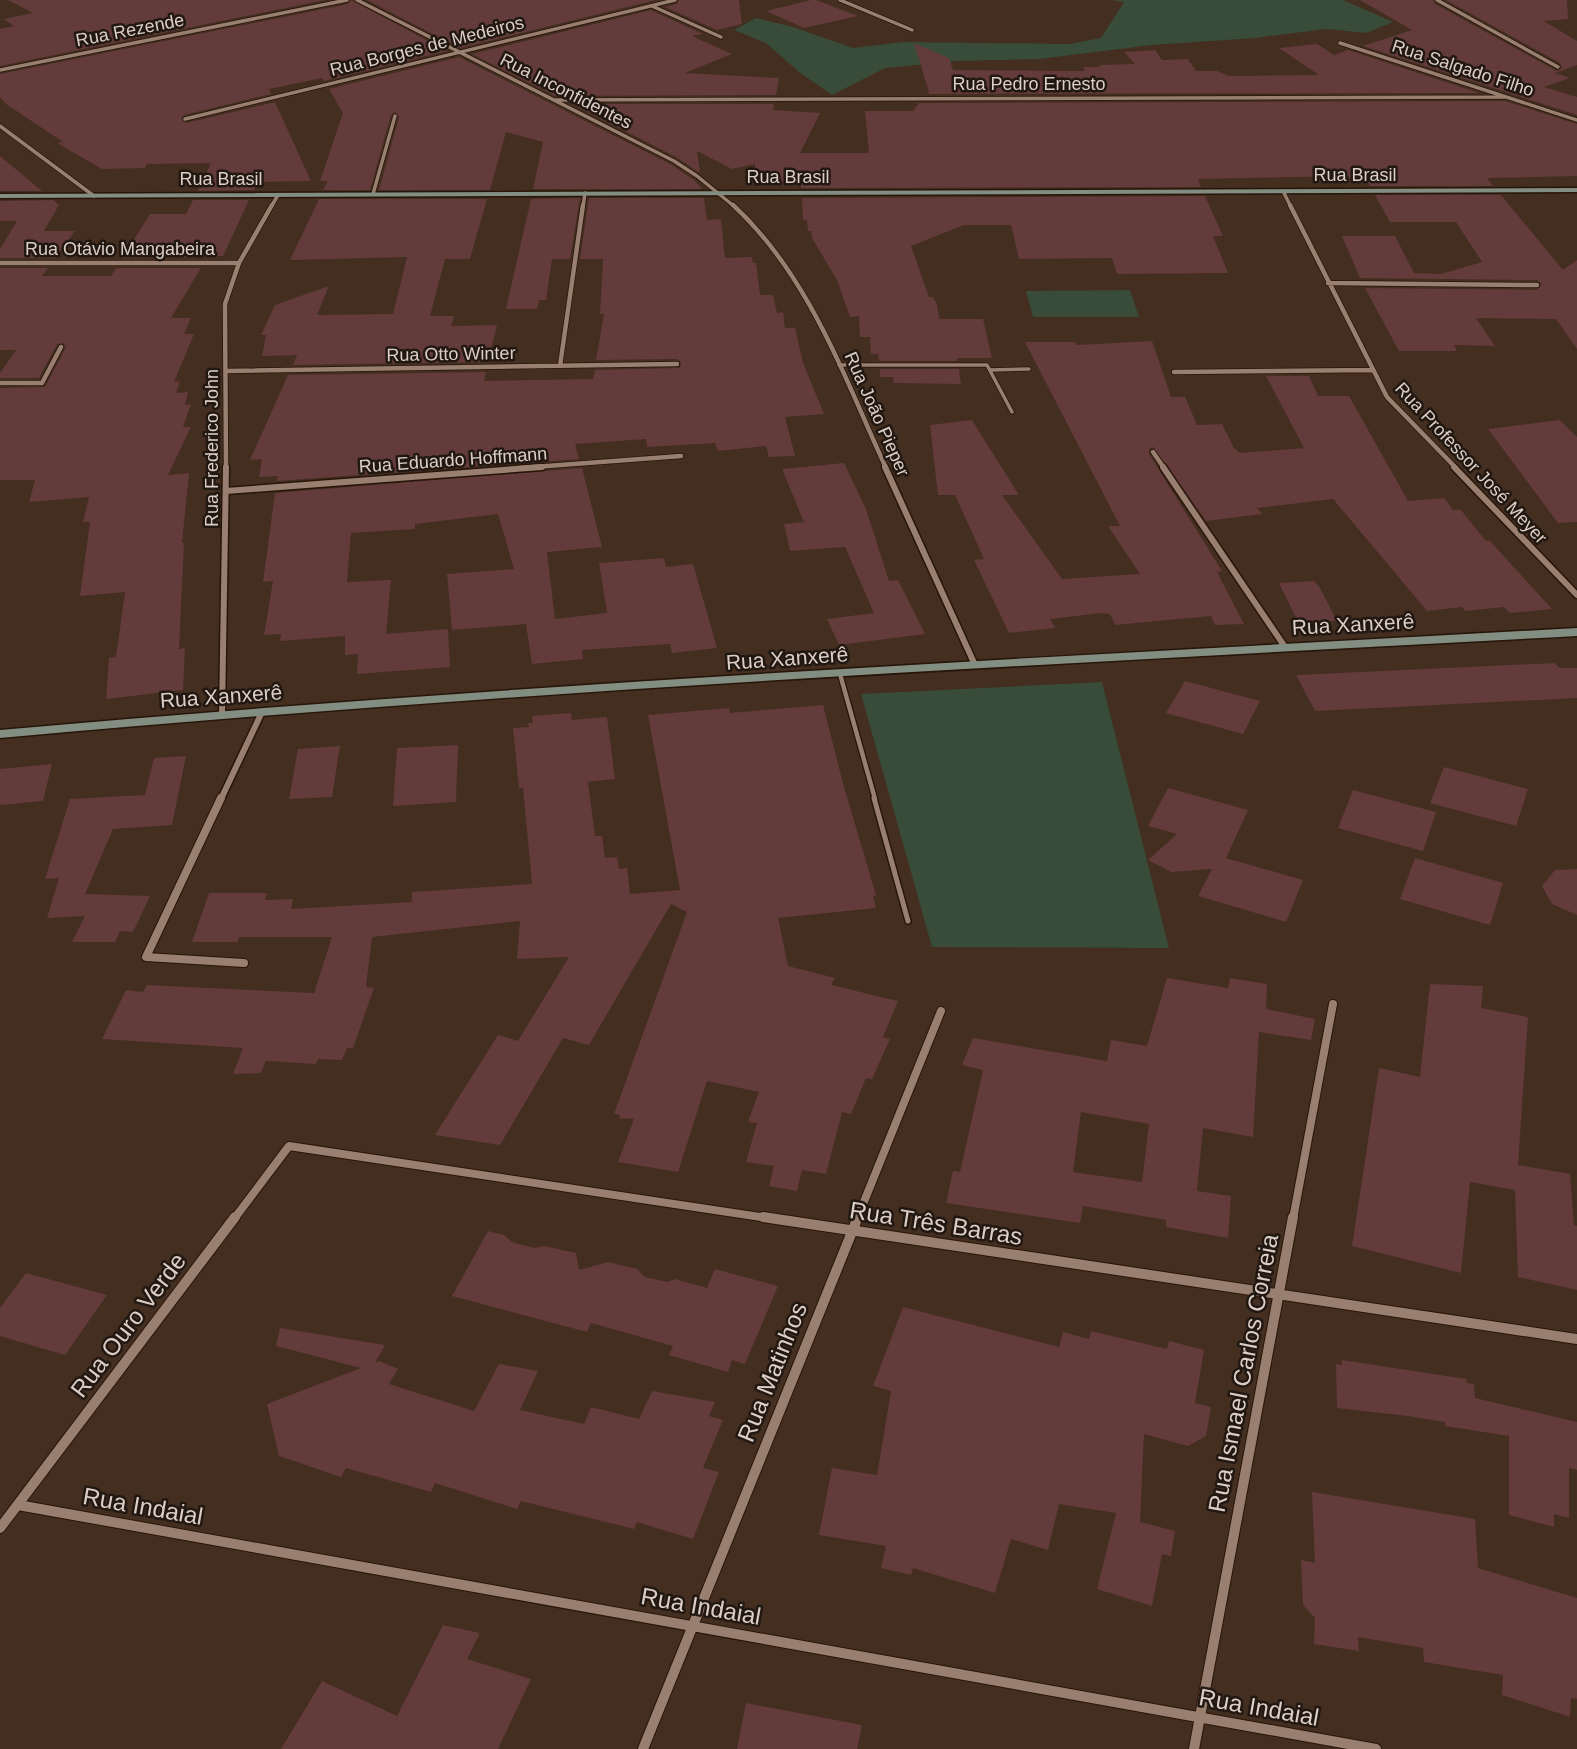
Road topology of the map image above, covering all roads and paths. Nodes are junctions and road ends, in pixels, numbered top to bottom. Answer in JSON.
{"nodes":[{"id":1,"x":347,"y":0,"type":"edge"},
{"id":2,"x":357,"y":0,"type":"edge"},
{"id":3,"x":675,"y":0,"type":"edge"},
{"id":4,"x":840,"y":0,"type":"edge"},
{"id":5,"x":1437,"y":0,"type":"edge"},
{"id":6,"x":651,"y":6,"type":"junction"},
{"id":7,"x":912,"y":30,"type":"dead end"},
{"id":8,"x":721,"y":37,"type":"dead end"},
{"id":9,"x":1340,"y":43,"type":"dead end"},
{"id":10,"x":460,"y":52,"type":"junction"},
{"id":11,"x":1558,"y":67,"type":"dead end"},
{"id":12,"x":0,"y":70,"type":"edge"},
{"id":13,"x":1505,"y":97,"type":"junction"},
{"id":14,"x":552,"y":100,"type":"junction"},
{"id":15,"x":395,"y":116,"type":"dead end"},
{"id":16,"x":185,"y":119,"type":"dead end"},
{"id":17,"x":1577,"y":120,"type":"edge"},
{"id":18,"x":0,"y":126,"type":"edge"},
{"id":19,"x":1577,"y":190,"type":"edge"},
{"id":20,"x":1283,"y":191,"type":"junction"},
{"id":21,"x":585,"y":193,"type":"junction"},
{"id":22,"x":722,"y":193,"type":"junction"},
{"id":23,"x":373,"y":194,"type":"junction"},
{"id":24,"x":278,"y":195,"type":"junction"},
{"id":25,"x":0,"y":196,"type":"edge"},
{"id":26,"x":94,"y":196,"type":"junction"},
{"id":27,"x":0,"y":262,"type":"edge"},
{"id":28,"x":239,"y":263,"type":"junction"},
{"id":29,"x":1328,"y":283,"type":"junction"},
{"id":30,"x":1537,"y":285,"type":"dead end"},
{"id":31,"x":61,"y":347,"type":"dead end"},
{"id":32,"x":677,"y":364,"type":"dead end"},
{"id":33,"x":839,"y":365,"type":"junction"},
{"id":34,"x":560,"y":366,"type":"junction"},
{"id":35,"x":1029,"y":369,"type":"dead end"},
{"id":36,"x":990,"y":370,"type":"junction"},
{"id":37,"x":1372,"y":370,"type":"junction"},
{"id":38,"x":226,"y":371,"type":"junction"},
{"id":39,"x":1174,"y":372,"type":"dead end"},
{"id":40,"x":0,"y":383,"type":"edge"},
{"id":41,"x":1012,"y":412,"type":"dead end"},
{"id":42,"x":1153,"y":452,"type":"dead end"},
{"id":43,"x":681,"y":456,"type":"dead end"},
{"id":44,"x":226,"y":491,"type":"junction"},
{"id":45,"x":1577,"y":595,"type":"edge"},
{"id":46,"x":1577,"y":632,"type":"edge"},
{"id":47,"x":1285,"y":647,"type":"junction"},
{"id":48,"x":975,"y":665,"type":"junction"},
{"id":49,"x":840,"y":674,"type":"junction"},
{"id":50,"x":262,"y":712,"type":"junction"},
{"id":51,"x":222,"y":714,"type":"junction"},
{"id":52,"x":0,"y":734,"type":"edge"},
{"id":53,"x":908,"y":921,"type":"dead end"},
{"id":54,"x":244,"y":962,"type":"dead end"},
{"id":55,"x":1334,"y":1004,"type":"dead end"},
{"id":56,"x":941,"y":1011,"type":"dead end"},
{"id":57,"x":289,"y":1146,"type":"joint"},
{"id":58,"x":852,"y":1229,"type":"junction"},
{"id":59,"x":1279,"y":1294,"type":"junction"},
{"id":60,"x":1577,"y":1339,"type":"edge"},
{"id":61,"x":18,"y":1505,"type":"junction"},
{"id":62,"x":0,"y":1528,"type":"edge"},
{"id":63,"x":692,"y":1626,"type":"junction"},
{"id":64,"x":1200,"y":1717,"type":"junction"},
{"id":65,"x":643,"y":1749,"type":"edge"},
{"id":66,"x":1194,"y":1749,"type":"edge"},
{"id":67,"x":1376,"y":1749,"type":"edge"}],
"edges":[{"from":1,"to":12,"type":"street","name":"Rua Rezende"},
{"from":2,"to":10,"type":"street","name":"Rua Inconfidentes"},
{"from":3,"to":6,"type":"street","name":"Rua Borges de Medeiros"},
{"from":4,"to":7,"type":"street"},
{"from":5,"to":11,"type":"street"},
{"from":6,"to":8,"type":"street"},
{"from":6,"to":10,"type":"street","name":"Rua Borges de Medeiros"},
{"from":9,"to":13,"type":"street","name":"Rua Salgado Filho"},
{"from":10,"to":14,"type":"street","name":"Rua Inconfidentes"},
{"from":10,"to":16,"type":"street","name":"Rua Borges de Medeiros"},
{"from":13,"to":14,"type":"street","name":"Rua Pedro Ernesto"},
{"from":13,"to":17,"type":"street","name":"Rua Salgado Filho"},
{"from":14,"to":22,"type":"street","name":"Rua Inconfidentes"},
{"from":15,"to":23,"type":"street"},
{"from":18,"to":26,"type":"street"},
{"from":19,"to":20,"type":"street","name":"Rua Brasil"},
{"from":20,"to":22,"type":"street","name":"Rua Brasil"},
{"from":20,"to":29,"type":"street","name":"Rua Professor José Meyer"},
{"from":21,"to":22,"type":"street","name":"Rua Brasil"},
{"from":21,"to":23,"type":"street","name":"Rua Brasil"},
{"from":21,"to":34,"type":"street"},
{"from":22,"to":33,"type":"street","name":"Rua João Pieper"},
{"from":23,"to":24,"type":"street","name":"Rua Brasil"},
{"from":24,"to":26,"type":"street","name":"Rua Brasil"},
{"from":24,"to":28,"type":"street","name":"Rua Frederico John"},
{"from":25,"to":26,"type":"street","name":"Rua Brasil"},
{"from":27,"to":28,"type":"street","name":"Rua Otávio Mangabeira"},
{"from":28,"to":38,"type":"street","name":"Rua Frederico John"},
{"from":29,"to":30,"type":"street"},
{"from":29,"to":37,"type":"street","name":"Rua Professor José Meyer"},
{"from":31,"to":40,"type":"street"},
{"from":32,"to":34,"type":"street","name":"Rua Otto Winter"},
{"from":33,"to":36,"type":"lane"},
{"from":33,"to":48,"type":"street","name":"Rua João Pieper"},
{"from":34,"to":38,"type":"street","name":"Rua Otto Winter"},
{"from":35,"to":36,"type":"lane"},
{"from":36,"to":41,"type":"lane"},
{"from":37,"to":39,"type":"street"},
{"from":37,"to":45,"type":"street","name":"Rua Professor José Meyer"},
{"from":38,"to":44,"type":"street","name":"Rua Frederico John"},
{"from":42,"to":47,"type":"street"},
{"from":43,"to":44,"type":"street","name":"Rua Eduardo Hoffmann"},
{"from":44,"to":51,"type":"street","name":"Rua Frederico John"},
{"from":46,"to":47,"type":"street","name":"Rua Xanxerê"},
{"from":47,"to":48,"type":"street","name":"Rua Xanxerê"},
{"from":48,"to":49,"type":"street","name":"Rua Xanxerê"},
{"from":49,"to":50,"type":"street","name":"Rua Xanxerê"},
{"from":49,"to":53,"type":"lane"},
{"from":50,"to":51,"type":"street","name":"Rua Xanxerê"},
{"from":50,"to":54,"type":"street"},
{"from":51,"to":52,"type":"street","name":"Rua Xanxerê"},
{"from":55,"to":59,"type":"street","name":"Rua Ismael Carlos Correia"},
{"from":56,"to":58,"type":"street","name":"Rua Matinhos"},
{"from":57,"to":58,"type":"street","name":"Rua Três Barras"},
{"from":57,"to":61,"type":"street","name":"Rua Ouro Verde"},
{"from":58,"to":59,"type":"street","name":"Rua Três Barras"},
{"from":58,"to":63,"type":"street","name":"Rua Matinhos"},
{"from":59,"to":60,"type":"street","name":"Rua Três Barras"},
{"from":59,"to":64,"type":"street","name":"Rua Ismael Carlos Correia"},
{"from":61,"to":62,"type":"street","name":"Rua Ouro Verde"},
{"from":61,"to":63,"type":"street","name":"Rua Indaial"},
{"from":63,"to":64,"type":"street","name":"Rua Indaial"},
{"from":63,"to":65,"type":"street","name":"Rua Matinhos"},
{"from":64,"to":66,"type":"street","name":"Rua Ismael Carlos Correia"},
{"from":64,"to":67,"type":"street","name":"Rua Indaial"}]}
